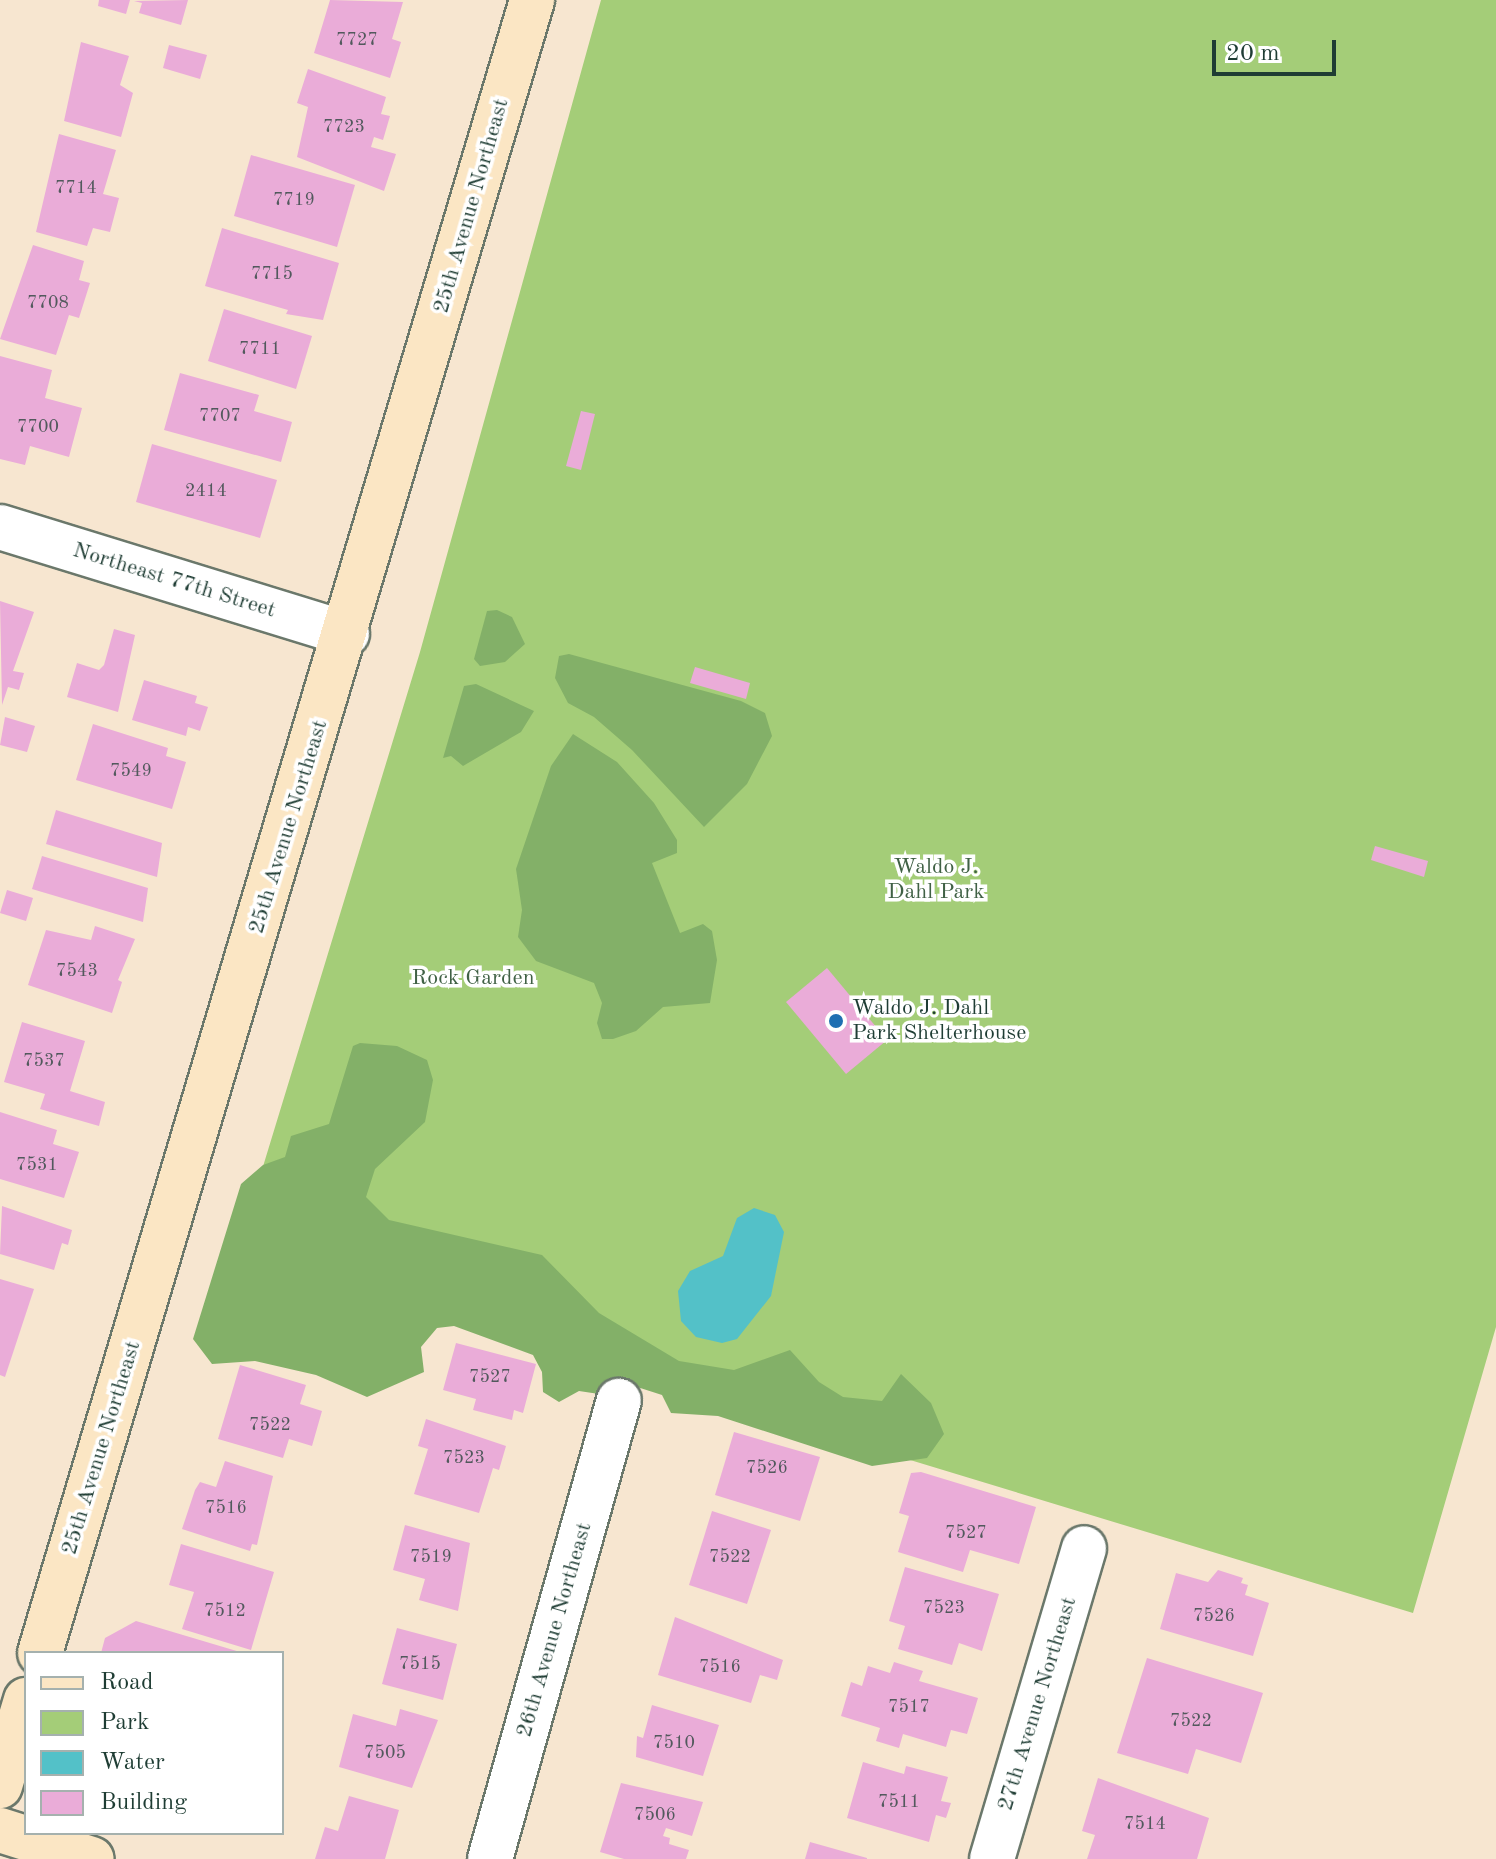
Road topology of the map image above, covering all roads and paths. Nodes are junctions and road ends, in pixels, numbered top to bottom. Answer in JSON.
{"nodes":[{"id":1,"x":532,"y":0,"type":"edge"},
{"id":2,"x":0,"y":527,"type":"edge"},
{"id":3,"x":347,"y":634,"type":"junction"},
{"id":4,"x":619,"y":1401,"type":"dead end"},
{"id":5,"x":1084,"y":1548,"type":"dead end"},
{"id":6,"x":41,"y":1651,"type":"edge"},
{"id":7,"x":24,"y":1707,"type":"edge"},
{"id":8,"x":0,"y":1786,"type":"edge"},
{"id":9,"x":0,"y":1830,"type":"edge"},
{"id":10,"x":92,"y":1859,"type":"edge"},
{"id":11,"x":490,"y":1859,"type":"edge"},
{"id":12,"x":992,"y":1859,"type":"edge"}],
"edges":[{"from":1,"to":3,"type":"main road","name":"25th Avenue Northeast"},
{"from":2,"to":3,"type":"street","name":"Northeast 77th Street"},
{"from":3,"to":6,"type":"main road","name":"25th Avenue Northeast"},
{"from":4,"to":11,"type":"street","name":"26th Avenue Northeast"},
{"from":5,"to":12,"type":"street","name":"27th Avenue Northeast"},
{"from":7,"to":8,"type":"main road"},
{"from":9,"to":10,"type":"main road"}]}
